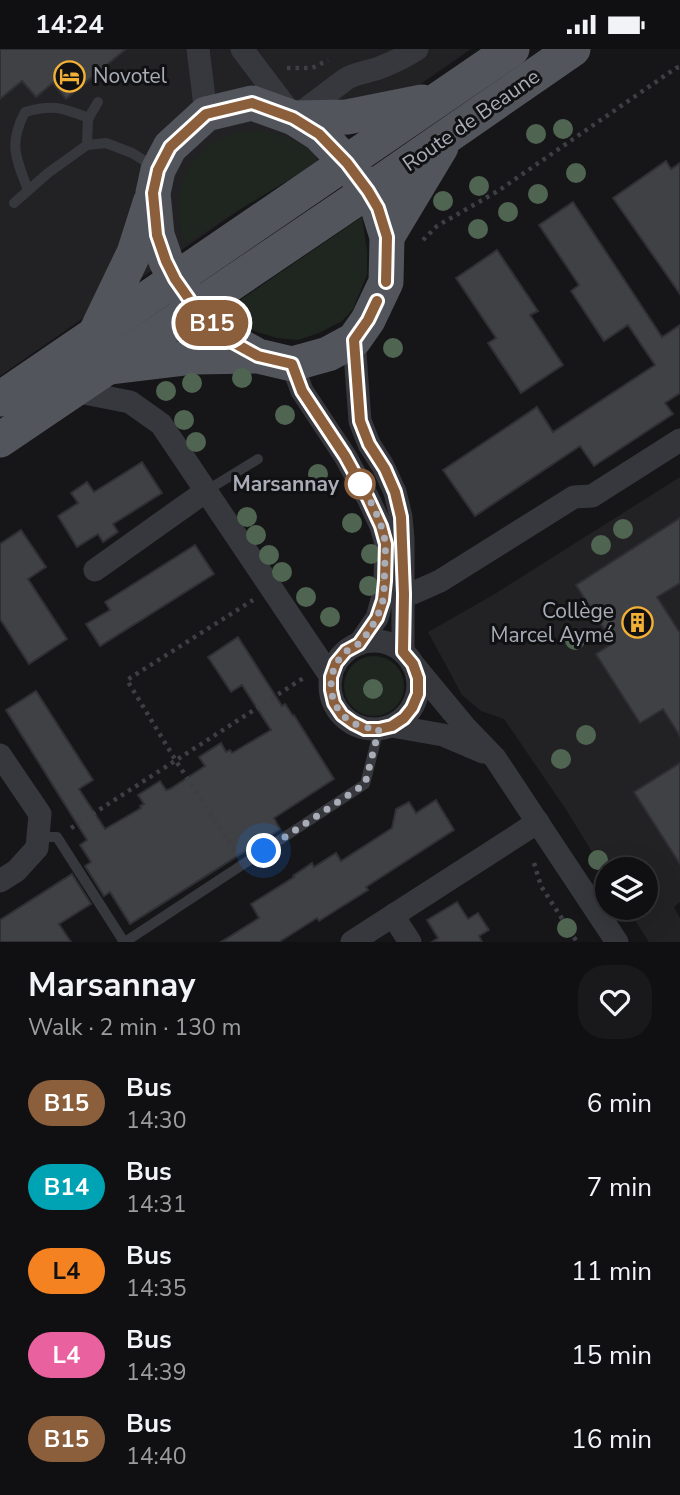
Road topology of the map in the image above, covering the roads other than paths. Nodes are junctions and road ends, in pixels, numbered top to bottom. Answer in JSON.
{"nodes":[{"id":1,"x":198,"y":49,"type":"edge"},
{"id":2,"x":242,"y":49,"type":"edge"},
{"id":3,"x":417,"y":49,"type":"edge"},
{"id":4,"x":512,"y":49,"type":"edge"},
{"id":5,"x":573,"y":49,"type":"edge"},
{"id":6,"x":440,"y":99,"type":"junction"},
{"id":7,"x":98,"y":102,"type":"dead end"},
{"id":8,"x":206,"y":114,"type":"junction"},
{"id":9,"x":89,"y":118,"type":"junction"},
{"id":10,"x":293,"y":118,"type":"junction"},
{"id":11,"x":446,"y":138,"type":"junction"},
{"id":12,"x":87,"y":145,"type":"junction"},
{"id":13,"x":347,"y":163,"type":"junction"},
{"id":14,"x":156,"y":181,"type":"junction"},
{"id":15,"x":29,"y":190,"type":"junction"},
{"id":16,"x":368,"y":191,"type":"junction"},
{"id":17,"x":14,"y":202,"type":"dead end"},
{"id":18,"x":403,"y":241,"type":"junction"},
{"id":19,"x":175,"y":279,"type":"junction"},
{"id":20,"x":196,"y":309,"type":"junction"},
{"id":21,"x":95,"y":334,"type":"junction"},
{"id":22,"x":354,"y":340,"type":"junction"},
{"id":23,"x":258,"y":356,"type":"junction"},
{"id":24,"x":292,"y":364,"type":"junction"},
{"id":25,"x":111,"y":366,"type":"junction"},
{"id":26,"x":74,"y":391,"type":"junction"},
{"id":27,"x":0,"y":400,"type":"edge"},
{"id":28,"x":0,"y":440,"type":"edge"},
{"id":29,"x":680,"y":440,"type":"edge"},
{"id":30,"x":258,"y":459,"type":"dead end"},
{"id":31,"x":206,"y":491,"type":"junction"},
{"id":32,"x":95,"y":571,"type":"dead end"},
{"id":33,"x":404,"y":594,"type":"junction"},
{"id":34,"x":359,"y":644,"type":"junction"},
{"id":35,"x":408,"y":658,"type":"junction"},
{"id":36,"x":327,"y":671,"type":"junction"},
{"id":37,"x":386,"y":727,"type":"junction"},
{"id":38,"x":0,"y":755,"type":"edge"},
{"id":39,"x":495,"y":758,"type":"junction"},
{"id":40,"x":538,"y":822,"type":"junction"},
{"id":41,"x":48,"y":837,"type":"junction"},
{"id":42,"x":0,"y":881,"type":"edge"},
{"id":43,"x":395,"y":914,"type":"junction"},
{"id":44,"x":124,"y":942,"type":"edge"},
{"id":45,"x":352,"y":942,"type":"edge"},
{"id":46,"x":410,"y":942,"type":"edge"},
{"id":47,"x":617,"y":942,"type":"edge"}],
"edges":[{"from":1,"to":8,"type":"street"},
{"from":2,"to":10,"type":"street"},
{"from":3,"to":10,"type":"street"},
{"from":4,"to":6,"type":"main road","name":"Route de Beaune"},
{"from":5,"to":11,"type":"main road","name":"Route de Beaune"},
{"from":6,"to":10,"type":"main road"},
{"from":6,"to":13,"type":"main road","name":"Route de Beaune"},
{"from":7,"to":9,"type":"lane"},
{"from":8,"to":10,"type":"main road"},
{"from":8,"to":14,"type":"main road"},
{"from":9,"to":12,"type":"lane"},
{"from":9,"to":15,"type":"lane"},
{"from":10,"to":13,"type":"main road"},
{"from":11,"to":16,"type":"main road","name":"Route de Beaune"},
{"from":11,"to":18,"type":"main road"},
{"from":12,"to":14,"type":"lane"},
{"from":12,"to":15,"type":"lane"},
{"from":13,"to":16,"type":"main road"},
{"from":13,"to":19,"type":"main road","name":"Route de Beaune"},
{"from":14,"to":19,"type":"main road","name":"Route de Beaune"},
{"from":14,"to":21,"type":"main road"},
{"from":15,"to":17,"type":"lane"},
{"from":16,"to":18,"type":"main road"},
{"from":16,"to":20,"type":"main road","name":"Route de Beaune"},
{"from":18,"to":22,"type":"main road"},
{"from":19,"to":20,"type":"main road","name":"Route de Beaune"},
{"from":19,"to":21,"type":"main road","name":"Route de Beaune"},
{"from":20,"to":23,"type":"main road","name":"Route de Beaune"},
{"from":20,"to":25,"type":"main road","name":"Route de Beaune"},
{"from":21,"to":27,"type":"main road","name":"Route de Beaune"},
{"from":22,"to":24,"type":"main road"},
{"from":22,"to":33,"type":"street"},
{"from":23,"to":24,"type":"main road","name":"Route de Beaune"},
{"from":23,"to":25,"type":"main road","name":"Route de Beaune"},
{"from":24,"to":34,"type":"street"},
{"from":25,"to":26,"type":"main road","name":"Route de Beaune"},
{"from":26,"to":28,"type":"main road","name":"Route de Beaune"},
{"from":26,"to":31,"type":"street"},
{"from":29,"to":33,"type":"street"},
{"from":30,"to":31,"type":"lane"},
{"from":31,"to":32,"type":"street"},
{"from":31,"to":36,"type":"street"},
{"from":33,"to":35,"type":"street"},
{"from":34,"to":35,"type":"street"},
{"from":34,"to":36,"type":"street"},
{"from":35,"to":37,"type":"street"},
{"from":35,"to":39,"type":"street"},
{"from":36,"to":37,"type":"street"},
{"from":37,"to":39,"type":"street"},
{"from":37,"to":44,"type":"lane"},
{"from":38,"to":41,"type":"street"},
{"from":39,"to":40,"type":"street"},
{"from":40,"to":43,"type":"street"},
{"from":40,"to":47,"type":"street"},
{"from":41,"to":42,"type":"street"},
{"from":41,"to":44,"type":"lane"},
{"from":43,"to":45,"type":"street"},
{"from":43,"to":46,"type":"street"}]}
